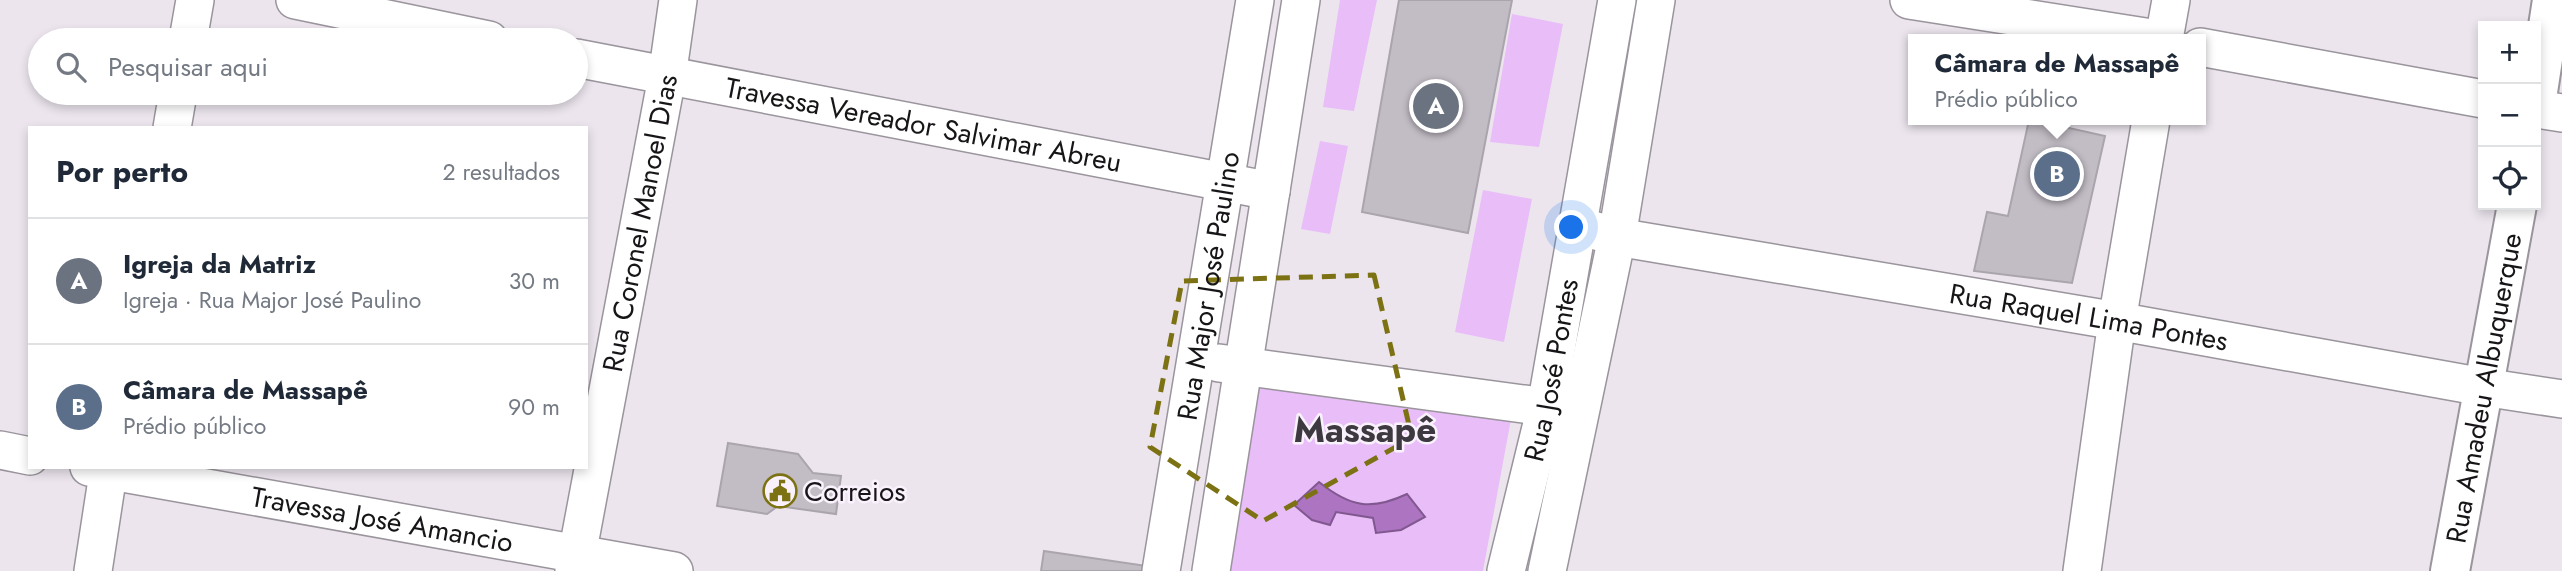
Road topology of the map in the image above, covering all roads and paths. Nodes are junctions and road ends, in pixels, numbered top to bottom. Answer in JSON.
{"nodes":[{"id":1,"x":195,"y":0,"type":"edge"},
{"id":2,"x":295,"y":0,"type":"edge"},
{"id":3,"x":678,"y":0,"type":"edge"},
{"id":4,"x":1616,"y":0,"type":"edge"},
{"id":5,"x":1656,"y":0,"type":"edge"},
{"id":6,"x":1909,"y":0,"type":"edge"},
{"id":7,"x":2171,"y":0,"type":"edge"},
{"id":8,"x":2552,"y":0,"type":"edge"},
{"id":9,"x":1254,"y":3,"type":"edge"},
{"id":10,"x":1300,"y":7,"type":"edge"},
{"id":11,"x":190,"y":28,"type":"edge"},
{"id":12,"x":431,"y":28,"type":"edge"},
{"id":13,"x":2126,"y":34,"type":"edge"},
{"id":14,"x":2165,"y":34,"type":"edge"},
{"id":15,"x":2206,"y":48,"type":"edge"},
{"id":16,"x":588,"y":61,"type":"edge"},
{"id":17,"x":667,"y":77,"type":"junction"},
{"id":18,"x":2539,"y":84,"type":"edge"},
{"id":19,"x":2478,"y":98,"type":"edge"},
{"id":20,"x":176,"y":105,"type":"edge"},
{"id":21,"x":2541,"y":108,"type":"edge"},
{"id":22,"x":2562,"y":113,"type":"edge"},
{"id":23,"x":2150,"y":125,"type":"edge"},
{"id":24,"x":172,"y":126,"type":"edge"},
{"id":25,"x":1223,"y":181,"type":"junction"},
{"id":26,"x":1271,"y":191,"type":"junction"},
{"id":27,"x":2516,"y":210,"type":"edge"},
{"id":28,"x":1579,"y":226,"type":"junction"},
{"id":29,"x":1617,"y":237,"type":"junction"},
{"id":30,"x":2117,"y":321,"type":"junction"},
{"id":31,"x":1198,"y":360,"type":"junction"},
{"id":32,"x":1242,"y":366,"type":"junction"},
{"id":33,"x":2483,"y":387,"type":"junction"},
{"id":34,"x":2560,"y":391,"type":"edge"},
{"id":35,"x":1563,"y":412,"type":"junction"},
{"id":36,"x":0,"y":450,"type":"edge"},
{"id":37,"x":28,"y":456,"type":"edge"},
{"id":38,"x":102,"y":469,"type":"edge"},
{"id":39,"x":107,"y":469,"type":"edge"},
{"id":40,"x":576,"y":562,"type":"edge"},
{"id":41,"x":93,"y":571,"type":"edge"},
{"id":42,"x":674,"y":571,"type":"edge"},
{"id":43,"x":1161,"y":571,"type":"edge"},
{"id":44,"x":1210,"y":571,"type":"edge"},
{"id":45,"x":1506,"y":571,"type":"edge"},
{"id":46,"x":1547,"y":571,"type":"edge"},
{"id":47,"x":2082,"y":571,"type":"edge"},
{"id":48,"x":2450,"y":571,"type":"edge"}],
"edges":[{"from":1,"to":11,"type":"street"},
{"from":2,"to":12,"type":"street"},
{"from":3,"to":17,"type":"street","name":"Rua Coronel Manoel Dias"},
{"from":4,"to":28,"type":"street","name":"Rua José Pontes"},
{"from":5,"to":29,"type":"street","name":"Rua José Pontes"},
{"from":6,"to":13,"type":"street"},
{"from":7,"to":14,"type":"street"},
{"from":8,"to":18,"type":"main road"},
{"from":9,"to":10,"type":"street"},
{"from":9,"to":25,"type":"street","name":"Rua Major José Paulino"},
{"from":10,"to":26,"type":"street","name":"Rua Major José Paulino"},
{"from":15,"to":19,"type":"street"},
{"from":16,"to":17,"type":"street","name":"Travessa Vereador Salvimar Abreu"},
{"from":17,"to":25,"type":"street","name":"Travessa Vereador Salvimar Abreu"},
{"from":17,"to":40,"type":"street","name":"Rua Coronel Manoel Dias"},
{"from":20,"to":24,"type":"street"},
{"from":21,"to":22,"type":"street"},
{"from":23,"to":30,"type":"street"},
{"from":25,"to":26,"type":"street","name":"Travessa Vereador Salvimar Abreu"},
{"from":25,"to":31,"type":"street","name":"Rua Major José Paulino"},
{"from":26,"to":32,"type":"street","name":"Rua Major José Paulino"},
{"from":27,"to":33,"type":"main road","name":"Rua Amadeu Albuquerque"},
{"from":28,"to":29,"type":"street","name":"Rua Raquel Lima Pontes"},
{"from":28,"to":35,"type":"street","name":"Rua José Pontes"},
{"from":29,"to":30,"type":"street","name":"Rua Raquel Lima Pontes"},
{"from":29,"to":35,"type":"street","name":"Rua José Pontes"},
{"from":30,"to":33,"type":"street","name":"Rua Raquel Lima Pontes"},
{"from":30,"to":47,"type":"street"},
{"from":31,"to":32,"type":"street"},
{"from":31,"to":43,"type":"street","name":"Rua Major José Paulino"},
{"from":32,"to":35,"type":"street"},
{"from":32,"to":44,"type":"street","name":"Rua Major José Paulino"},
{"from":33,"to":34,"type":"street","name":"Rua Raquel Lima Pontes"},
{"from":33,"to":48,"type":"main road","name":"Rua Amadeu Albuquerque"},
{"from":35,"to":45,"type":"street","name":"Rua José Pontes"},
{"from":35,"to":46,"type":"street","name":"Rua José Pontes"},
{"from":36,"to":37,"type":"street"},
{"from":38,"to":41,"type":"street"},
{"from":39,"to":40,"type":"street","name":"Travessa José Amancio"},
{"from":40,"to":42,"type":"street","name":"Travessa José Amancio"}]}
